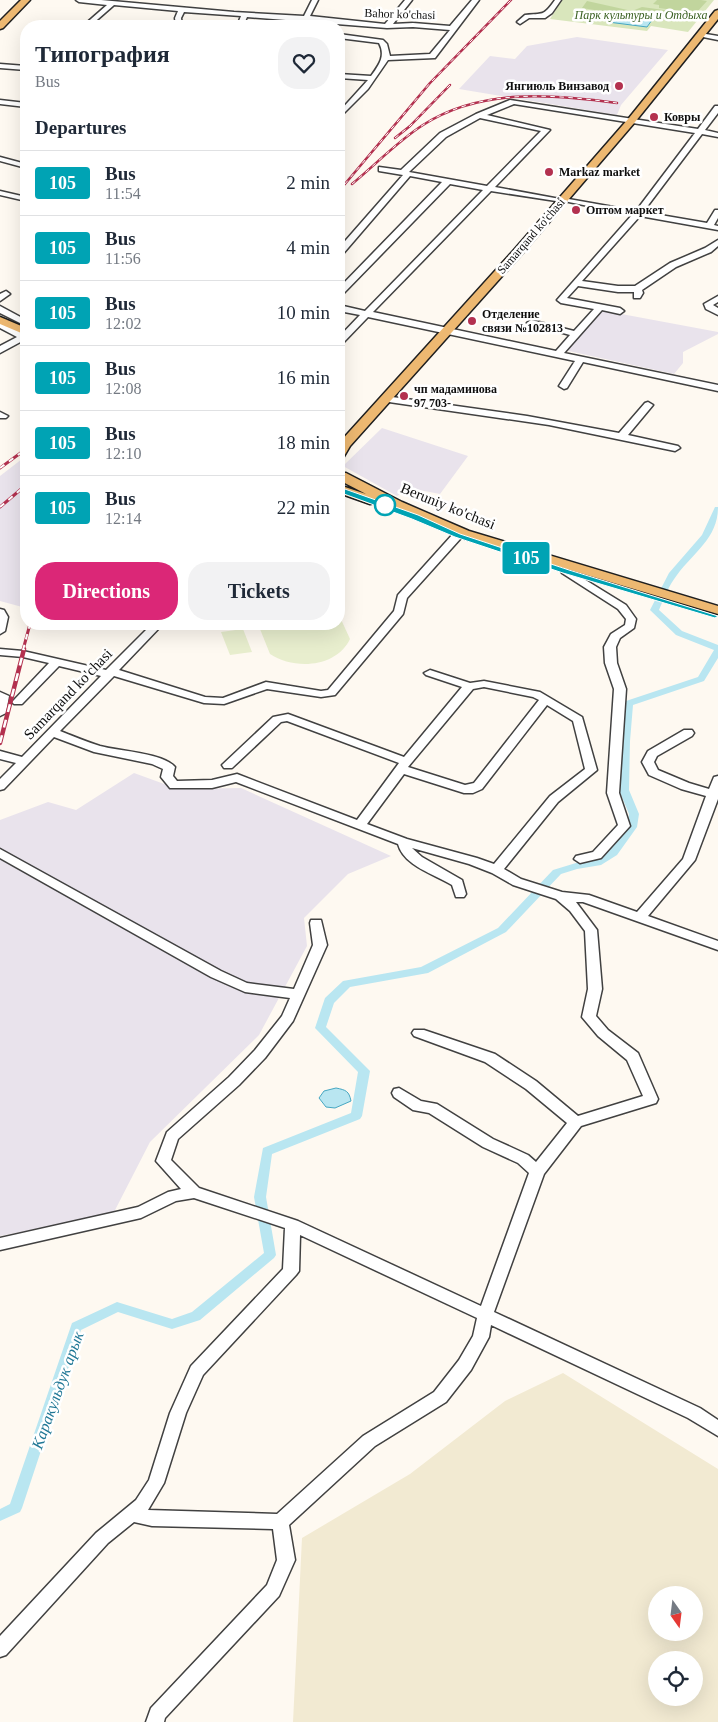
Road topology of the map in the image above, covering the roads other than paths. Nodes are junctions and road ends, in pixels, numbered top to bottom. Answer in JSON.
{"nodes":[{"id":1,"x":18,"y":0,"type":"edge"},
{"id":2,"x":26,"y":0,"type":"edge"},
{"id":3,"x":79,"y":0,"type":"edge"},
{"id":4,"x":194,"y":0,"type":"edge"},
{"id":5,"x":315,"y":0,"type":"edge"},
{"id":6,"x":409,"y":0,"type":"edge"},
{"id":7,"x":476,"y":0,"type":"edge"},
{"id":8,"x":558,"y":0,"type":"edge"},
{"id":9,"x":113,"y":3,"type":"junction"},
{"id":10,"x":142,"y":3,"type":"edge"},
{"id":11,"x":184,"y":10,"type":"junction"},
{"id":12,"x":718,"y":13,"type":"edge"},
{"id":13,"x":245,"y":14,"type":"junction"},
{"id":14,"x":292,"y":17,"type":"junction"},
{"id":15,"x":0,"y":18,"type":"edge"},
{"id":16,"x":306,"y":18,"type":"junction"},
{"id":17,"x":93,"y":20,"type":"edge"},
{"id":18,"x":178,"y":20,"type":"edge"},
{"id":19,"x":242,"y":20,"type":"edge"},
{"id":20,"x":290,"y":20,"type":"edge"},
{"id":21,"x":326,"y":20,"type":"edge"},
{"id":22,"x":345,"y":22,"type":"edge"},
{"id":23,"x":520,"y":22,"type":"dead end"},
{"id":24,"x":0,"y":26,"type":"edge"},
{"id":25,"x":387,"y":26,"type":"junction"},
{"id":26,"x":452,"y":28,"type":"junction"},
{"id":27,"x":698,"y":35,"type":"junction"},
{"id":28,"x":345,"y":37,"type":"edge"},
{"id":29,"x":718,"y":38,"type":"edge"},
{"id":30,"x":432,"y":56,"type":"junction"},
{"id":31,"x":386,"y":58,"type":"junction"},
{"id":32,"x":0,"y":66,"type":"edge"},
{"id":33,"x":422,"y":66,"type":"dead end"},
{"id":34,"x":20,"y":68,"type":"edge"},
{"id":35,"x":345,"y":76,"type":"edge"},
{"id":36,"x":372,"y":78,"type":"junction"},
{"id":37,"x":0,"y":102,"type":"edge"},
{"id":38,"x":20,"y":104,"type":"edge"},
{"id":39,"x":718,"y":108,"type":"edge"},
{"id":40,"x":345,"y":109,"type":"edge"},
{"id":41,"x":479,"y":116,"type":"junction"},
{"id":42,"x":630,"y":120,"type":"junction"},
{"id":43,"x":700,"y":132,"type":"junction"},
{"id":44,"x":718,"y":135,"type":"edge"},
{"id":45,"x":0,"y":159,"type":"edge"},
{"id":46,"x":20,"y":164,"type":"edge"},
{"id":47,"x":382,"y":168,"type":"dead end"},
{"id":48,"x":406,"y":173,"type":"junction"},
{"id":49,"x":448,"y":181,"type":"junction"},
{"id":50,"x":486,"y":188,"type":"junction"},
{"id":51,"x":0,"y":193,"type":"edge"},
{"id":52,"x":20,"y":198,"type":"edge"},
{"id":53,"x":559,"y":200,"type":"junction"},
{"id":54,"x":718,"y":212,"type":"edge"},
{"id":55,"x":638,"y":213,"type":"junction"},
{"id":56,"x":709,"y":226,"type":"junction"},
{"id":57,"x":718,"y":228,"type":"edge"},
{"id":58,"x":718,"y":242,"type":"edge"},
{"id":59,"x":345,"y":246,"type":"edge"},
{"id":60,"x":576,"y":283,"type":"junction"},
{"id":61,"x":345,"y":287,"type":"edge"},
{"id":62,"x":718,"y":299,"type":"edge"},
{"id":63,"x":600,"y":307,"type":"junction"},
{"id":64,"x":0,"y":309,"type":"edge"},
{"id":65,"x":345,"y":309,"type":"edge"},
{"id":66,"x":620,"y":311,"type":"dead end"},
{"id":67,"x":718,"y":312,"type":"edge"},
{"id":68,"x":367,"y":314,"type":"junction"},
{"id":69,"x":0,"y":315,"type":"edge"},
{"id":70,"x":0,"y":320,"type":"edge"},
{"id":71,"x":531,"y":323,"type":"dead end"},
{"id":72,"x":20,"y":324,"type":"edge"},
{"id":73,"x":0,"y":325,"type":"edge"},
{"id":74,"x":20,"y":325,"type":"edge"},
{"id":75,"x":20,"y":326,"type":"edge"},
{"id":76,"x":20,"y":327,"type":"edge"},
{"id":77,"x":442,"y":329,"type":"junction"},
{"id":78,"x":20,"y":333,"type":"edge"},
{"id":79,"x":576,"y":334,"type":"junction"},
{"id":80,"x":345,"y":336,"type":"edge"},
{"id":81,"x":0,"y":350,"type":"edge"},
{"id":82,"x":558,"y":354,"type":"junction"},
{"id":83,"x":581,"y":359,"type":"junction"},
{"id":84,"x":564,"y":386,"type":"dead end"},
{"id":85,"x":718,"y":388,"type":"edge"},
{"id":86,"x":385,"y":399,"type":"junction"},
{"id":87,"x":648,"y":405,"type":"dead end"},
{"id":88,"x":345,"y":432,"type":"edge"},
{"id":89,"x":622,"y":436,"type":"junction"},
{"id":90,"x":345,"y":444,"type":"edge"},
{"id":91,"x":675,"y":448,"type":"dead end"},
{"id":92,"x":345,"y":481,"type":"edge"},
{"id":93,"x":345,"y":491,"type":"edge"},
{"id":94,"x":458,"y":536,"type":"junction"},
{"id":95,"x":568,"y":569,"type":"junction"},
{"id":96,"x":682,"y":603,"type":"junction"},
{"id":97,"x":718,"y":610,"type":"edge"},
{"id":98,"x":0,"y":612,"type":"edge"},
{"id":99,"x":718,"y":616,"type":"edge"},
{"id":100,"x":152,"y":630,"type":"edge"},
{"id":101,"x":0,"y":631,"type":"edge"},
{"id":102,"x":0,"y":652,"type":"edge"},
{"id":103,"x":57,"y":661,"type":"junction"},
{"id":104,"x":109,"y":672,"type":"junction"},
{"id":105,"x":430,"y":673,"type":"dead end"},
{"id":106,"x":469,"y":686,"type":"junction"},
{"id":107,"x":0,"y":695,"type":"edge"},
{"id":108,"x":544,"y":701,"type":"junction"},
{"id":109,"x":18,"y":702,"type":"dead end"},
{"id":110,"x":0,"y":713,"type":"edge"},
{"id":111,"x":53,"y":733,"type":"junction"},
{"id":112,"x":688,"y":733,"type":"dead end"},
{"id":113,"x":0,"y":755,"type":"edge"},
{"id":114,"x":23,"y":761,"type":"junction"},
{"id":115,"x":404,"y":765,"type":"junction"},
{"id":116,"x":228,"y":766,"type":"dead end"},
{"id":117,"x":718,"y":780,"type":"edge"},
{"id":118,"x":0,"y":786,"type":"edge"},
{"id":119,"x":716,"y":794,"type":"edge"},
{"id":120,"x":360,"y":825,"type":"junction"},
{"id":121,"x":403,"y":842,"type":"junction"},
{"id":122,"x":0,"y":853,"type":"edge"},
{"id":123,"x":580,"y":859,"type":"dead end"},
{"id":124,"x":496,"y":870,"type":"junction"},
{"id":125,"x":460,"y":894,"type":"dead end"},
{"id":126,"x":561,"y":896,"type":"junction"},
{"id":127,"x":640,"y":917,"type":"junction"},
{"id":128,"x":316,"y":923,"type":"dead end"},
{"id":129,"x":718,"y":946,"type":"edge"},
{"id":130,"x":298,"y":994,"type":"junction"},
{"id":131,"x":420,"y":1033,"type":"dead end"},
{"id":132,"x":399,"y":1093,"type":"dead end"},
{"id":133,"x":576,"y":1122,"type":"junction"},
{"id":134,"x":537,"y":1172,"type":"junction"},
{"id":135,"x":194,"y":1192,"type":"junction"},
{"id":136,"x":292,"y":1225,"type":"junction"},
{"id":137,"x":0,"y":1244,"type":"edge"},
{"id":138,"x":486,"y":1314,"type":"junction"},
{"id":139,"x":718,"y":1429,"type":"edge"},
{"id":140,"x":131,"y":1514,"type":"junction"},
{"id":141,"x":280,"y":1522,"type":"junction"},
{"id":142,"x":1,"y":1646,"type":"edge"},
{"id":143,"x":155,"y":1722,"type":"edge"}],
"edges":[{"from":1,"to":15,"type":"main road"},
{"from":2,"to":24,"type":"main road"},
{"from":3,"to":9,"type":"street","name":"Bahor ko'chasi"},
{"from":4,"to":11,"type":"street"},
{"from":5,"to":16,"type":"street"},
{"from":6,"to":25,"type":"street"},
{"from":7,"to":26,"type":"street"},
{"from":8,"to":23,"type":"street"},
{"from":9,"to":10,"type":"street","name":"Bahor ko'chasi"},
{"from":9,"to":17,"type":"street"},
{"from":10,"to":11,"type":"street","name":"Bahor ko'chasi"},
{"from":11,"to":13,"type":"street","name":"Bahor ko'chasi"},
{"from":11,"to":18,"type":"street"},
{"from":12,"to":27,"type":"main road","name":"Samarqand ko'chasi"},
{"from":13,"to":14,"type":"street","name":"Bahor ko'chasi"},
{"from":13,"to":19,"type":"street"},
{"from":14,"to":16,"type":"street","name":"Bahor ko'chasi"},
{"from":14,"to":20,"type":"street"},
{"from":16,"to":21,"type":"street","name":"Bahor ko'chasi"},
{"from":22,"to":25,"type":"street","name":"Bahor ko'chasi"},
{"from":25,"to":26,"type":"street","name":"Bahor ko'chasi"},
{"from":26,"to":30,"type":"street"},
{"from":27,"to":29,"type":"street"},
{"from":27,"to":42,"type":"main road","name":"Samarqand ko'chasi"},
{"from":28,"to":31,"type":"street"},
{"from":30,"to":31,"type":"street"},
{"from":30,"to":33,"type":"street"},
{"from":31,"to":36,"type":"street"},
{"from":32,"to":34,"type":"street"},
{"from":35,"to":36,"type":"street"},
{"from":36,"to":40,"type":"street"},
{"from":37,"to":38,"type":"street"},
{"from":39,"to":43,"type":"street"},
{"from":41,"to":42,"type":"street"},
{"from":41,"to":48,"type":"street"},
{"from":41,"to":50,"type":"street"},
{"from":42,"to":43,"type":"street"},
{"from":42,"to":53,"type":"main road","name":"Samarqand ko'chasi"},
{"from":43,"to":44,"type":"street"},
{"from":43,"to":55,"type":"street"},
{"from":45,"to":46,"type":"street"},
{"from":47,"to":48,"type":"street"},
{"from":48,"to":49,"type":"street"},
{"from":48,"to":59,"type":"street"},
{"from":49,"to":50,"type":"street"},
{"from":49,"to":61,"type":"street"},
{"from":50,"to":53,"type":"street"},
{"from":50,"to":68,"type":"street"},
{"from":51,"to":52,"type":"street"},
{"from":53,"to":55,"type":"street"},
{"from":53,"to":77,"type":"main road","name":"Samarqand ko'chasi"},
{"from":54,"to":56,"type":"street"},
{"from":55,"to":56,"type":"street"},
{"from":55,"to":60,"type":"street"},
{"from":56,"to":57,"type":"street"},
{"from":58,"to":60,"type":"street"},
{"from":60,"to":63,"type":"street"},
{"from":62,"to":67,"type":"street"},
{"from":63,"to":66,"type":"street"},
{"from":63,"to":79,"type":"street"},
{"from":64,"to":72,"type":"street"},
{"from":65,"to":68,"type":"street"},
{"from":68,"to":77,"type":"street"},
{"from":68,"to":80,"type":"street"},
{"from":69,"to":74,"type":"main road"},
{"from":70,"to":75,"type":"main road"},
{"from":71,"to":79,"type":"street"},
{"from":73,"to":76,"type":"street"},
{"from":77,"to":82,"type":"street"},
{"from":77,"to":86,"type":"main road","name":"Samarqand ko'chasi"},
{"from":77,"to":88,"type":"main road","name":"Samarqand ko'chasi"},
{"from":78,"to":81,"type":"street"},
{"from":79,"to":82,"type":"street"},
{"from":82,"to":83,"type":"street"},
{"from":83,"to":84,"type":"street"},
{"from":83,"to":85,"type":"street"},
{"from":86,"to":89,"type":"street"},
{"from":86,"to":90,"type":"main road","name":"Samarqand ko'chasi"},
{"from":87,"to":89,"type":"street"},
{"from":89,"to":91,"type":"street"},
{"from":92,"to":95,"type":"main road","name":"Beruniy ko'chasi"},
{"from":93,"to":94,"type":"main road","name":"Beruniy ko'chasi"},
{"from":94,"to":95,"type":"main road","name":"Beruniy ko'chasi"},
{"from":94,"to":104,"type":"street"},
{"from":95,"to":96,"type":"main road","name":"Beruniy ko'chasi"},
{"from":95,"to":123,"type":"street"},
{"from":96,"to":97,"type":"main road","name":"Beruniy ko'chasi"},
{"from":96,"to":99,"type":"main road","name":"Beruniy ko'chasi"},
{"from":98,"to":101,"type":"street"},
{"from":100,"to":104,"type":"street","name":"Samarqand ko'chasi"},
{"from":102,"to":103,"type":"street"},
{"from":103,"to":104,"type":"street"},
{"from":103,"to":109,"type":"street"},
{"from":104,"to":111,"type":"street","name":"Samarqand ko'chasi"},
{"from":105,"to":106,"type":"street"},
{"from":106,"to":108,"type":"street"},
{"from":106,"to":115,"type":"street"},
{"from":107,"to":110,"type":"street"},
{"from":108,"to":115,"type":"street"},
{"from":108,"to":124,"type":"street"},
{"from":111,"to":114,"type":"street","name":"Samarqand ko'chasi"},
{"from":111,"to":120,"type":"street"},
{"from":112,"to":119,"type":"street"},
{"from":113,"to":114,"type":"street"},
{"from":114,"to":118,"type":"street","name":"Samarqand ko'chasi"},
{"from":115,"to":116,"type":"street"},
{"from":115,"to":120,"type":"street"},
{"from":117,"to":119,"type":"street"},
{"from":119,"to":127,"type":"street"},
{"from":120,"to":121,"type":"street"},
{"from":121,"to":124,"type":"street"},
{"from":121,"to":125,"type":"street"},
{"from":122,"to":130,"type":"street"},
{"from":124,"to":126,"type":"street"},
{"from":126,"to":127,"type":"street"},
{"from":126,"to":133,"type":"street"},
{"from":127,"to":129,"type":"street"},
{"from":128,"to":130,"type":"street"},
{"from":130,"to":135,"type":"street"},
{"from":131,"to":133,"type":"street"},
{"from":132,"to":134,"type":"street"},
{"from":133,"to":134,"type":"street"},
{"from":134,"to":138,"type":"street"},
{"from":135,"to":136,"type":"street"},
{"from":135,"to":137,"type":"street"},
{"from":136,"to":138,"type":"street"},
{"from":136,"to":140,"type":"street"},
{"from":138,"to":139,"type":"street"},
{"from":138,"to":141,"type":"street"},
{"from":140,"to":141,"type":"street"},
{"from":140,"to":142,"type":"street"},
{"from":141,"to":143,"type":"street"}]}
